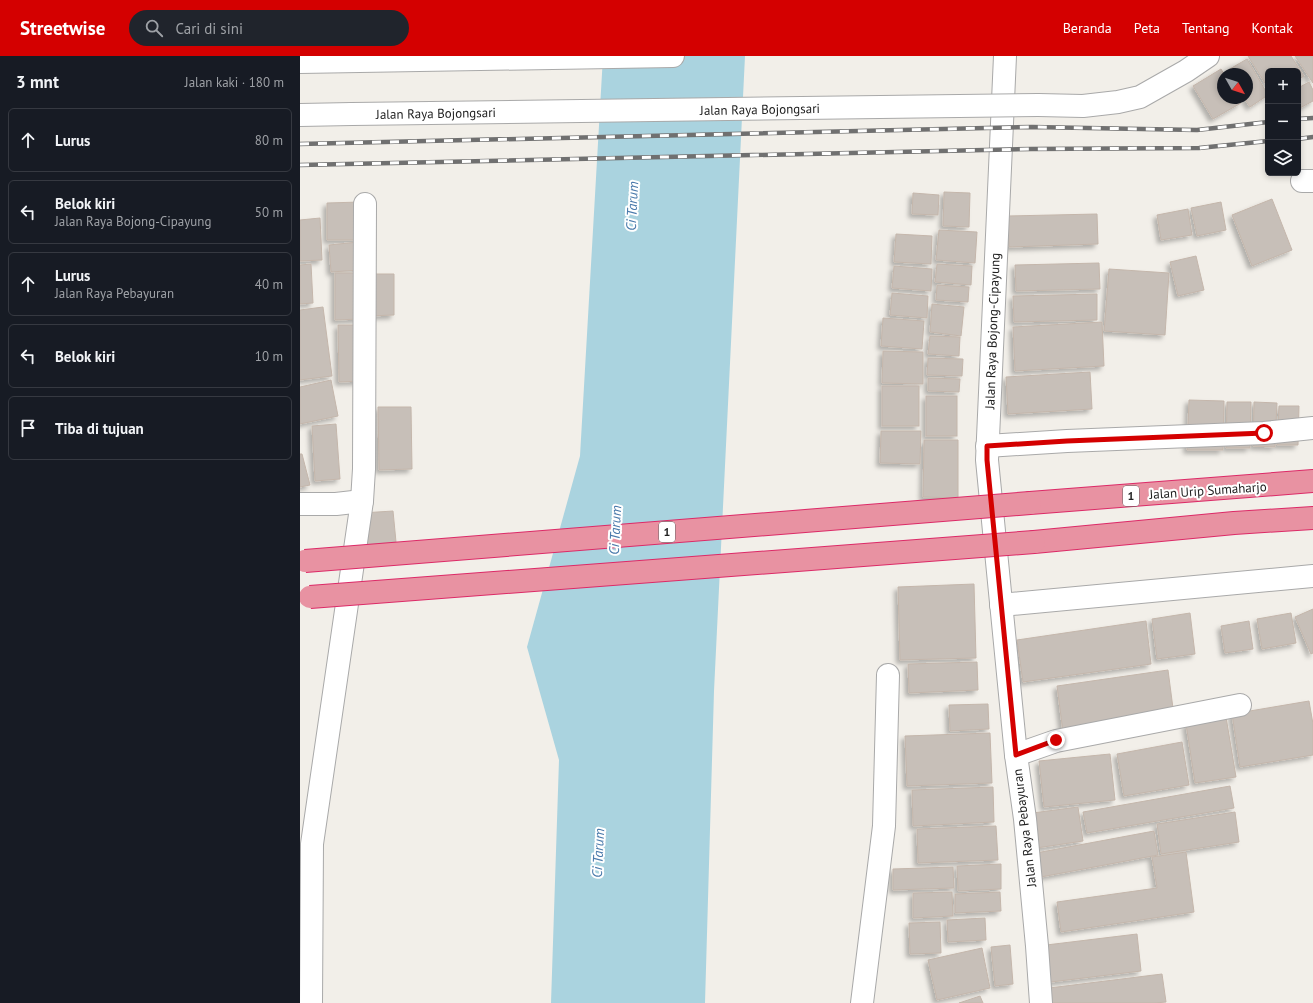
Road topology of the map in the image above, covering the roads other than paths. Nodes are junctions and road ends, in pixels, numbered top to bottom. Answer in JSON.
{"nodes":[{"id":1,"x":673,"y":56,"type":"edge"},
{"id":2,"x":1005,"y":56,"type":"edge"},
{"id":3,"x":1208,"y":56,"type":"edge"},
{"id":4,"x":300,"y":62,"type":"edge"},
{"id":5,"x":300,"y":115,"type":"edge"},
{"id":6,"x":365,"y":204,"type":"dead end"},
{"id":7,"x":1313,"y":428,"type":"edge"},
{"id":8,"x":987,"y":446,"type":"junction"},
{"id":9,"x":1313,"y":481,"type":"edge"},
{"id":10,"x":362,"y":501,"type":"junction"},
{"id":11,"x":300,"y":504,"type":"edge"},
{"id":12,"x":1313,"y":518,"type":"edge"},
{"id":13,"x":302,"y":561,"type":"edge"},
{"id":14,"x":1313,"y":576,"type":"edge"},
{"id":15,"x":305,"y":598,"type":"edge"},
{"id":16,"x":1001,"y":605,"type":"junction"},
{"id":17,"x":888,"y":675,"type":"dead end"},
{"id":18,"x":1240,"y":705,"type":"dead end"},
{"id":19,"x":1016,"y":755,"type":"junction"},
{"id":20,"x":311,"y":1003,"type":"edge"},
{"id":21,"x":862,"y":1003,"type":"edge"},
{"id":22,"x":1041,"y":1003,"type":"edge"}],
"edges":[{"from":1,"to":4,"type":"street"},
{"from":2,"to":8,"type":"street","name":"Jalan Raya Bojong-Cipayung"},
{"from":3,"to":5,"type":"street","name":"Jalan Raya Bojongsari","bridge":true},
{"from":6,"to":10,"type":"street"},
{"from":7,"to":8,"type":"street"},
{"from":8,"to":16,"type":"street","name":"Jalan Raya Bojong-Cipayung"},
{"from":9,"to":13,"type":"highway","name":"Jalan Urip Sumaharjo","number":"1","bridge":true},
{"from":10,"to":11,"type":"street"},
{"from":10,"to":20,"type":"street"},
{"from":12,"to":15,"type":"highway","bridge":true},
{"from":14,"to":16,"type":"street"},
{"from":16,"to":19,"type":"street","name":"Jalan Raya Pebayuran"},
{"from":17,"to":21,"type":"street"},
{"from":18,"to":19,"type":"street"},
{"from":19,"to":22,"type":"street","name":"Jalan Raya Pebayuran"}]}
